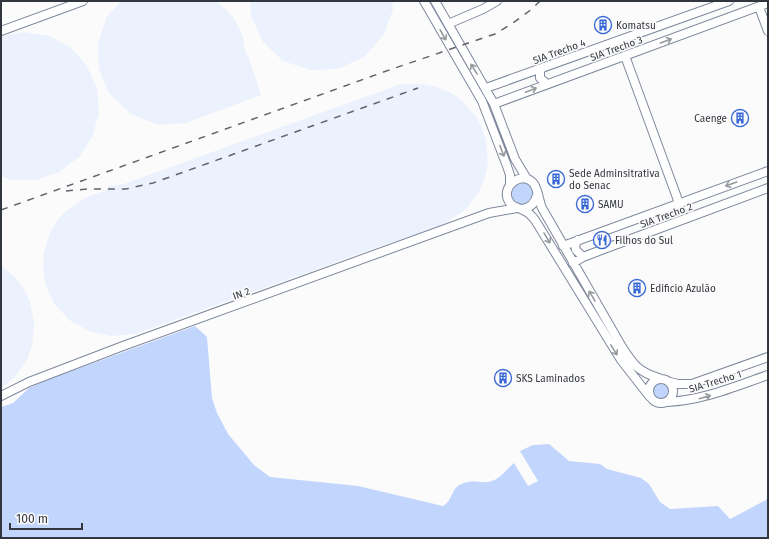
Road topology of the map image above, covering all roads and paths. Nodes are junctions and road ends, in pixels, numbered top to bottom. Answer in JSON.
{"nodes":[{"id":1,"x":83,"y":1,"type":"edge"},
{"id":2,"x":424,"y":1,"type":"edge"},
{"id":3,"x":435,"y":1,"type":"edge"},
{"id":4,"x":497,"y":1,"type":"edge"},
{"id":5,"x":726,"y":2,"type":"edge"},
{"id":6,"x":768,"y":4,"type":"edge"},
{"id":7,"x":759,"y":7,"type":"junction"},
{"id":8,"x":710,"y":8,"type":"junction"},
{"id":9,"x":730,"y":17,"type":"junction"},
{"id":10,"x":448,"y":24,"type":"junction"},
{"id":11,"x":710,"y":24,"type":"junction"},
{"id":12,"x":1,"y":31,"type":"edge"},
{"id":13,"x":768,"y":31,"type":"edge"},
{"id":14,"x":626,"y":56,"type":"junction"},
{"id":15,"x":542,"y":68,"type":"junction"},
{"id":16,"x":547,"y":84,"type":"junction"},
{"id":17,"x":486,"y":88,"type":"junction"},
{"id":18,"x":494,"y":104,"type":"junction"},
{"id":19,"x":767,"y":172,"type":"edge"},
{"id":20,"x":527,"y":179,"type":"junction"},
{"id":21,"x":510,"y":185,"type":"junction"},
{"id":22,"x":768,"y":188,"type":"edge"},
{"id":23,"x":537,"y":195,"type":"junction"},
{"id":24,"x":507,"y":196,"type":"junction"},
{"id":25,"x":679,"y":203,"type":"junction"},
{"id":26,"x":520,"y":209,"type":"junction"},
{"id":27,"x":489,"y":213,"type":"junction"},
{"id":28,"x":578,"y":240,"type":"junction"},
{"id":29,"x":563,"y":246,"type":"junction"},
{"id":30,"x":583,"y":257,"type":"junction"},
{"id":31,"x":573,"y":263,"type":"junction"},
{"id":32,"x":768,"y":356,"type":"edge"},
{"id":33,"x":768,"y":374,"type":"edge"},
{"id":34,"x":659,"y":378,"type":"junction"},
{"id":35,"x":670,"y":382,"type":"junction"},
{"id":36,"x":1,"y":396,"type":"edge"},
{"id":37,"x":650,"y":397,"type":"junction"},
{"id":38,"x":667,"y":402,"type":"junction"}],
"edges":[{"from":1,"to":12,"type":"main road"},
{"from":2,"to":21,"type":"main road","one_way":true},
{"from":3,"to":10,"type":"main road"},
{"from":4,"to":10,"type":"main road"},
{"from":5,"to":8,"type":"main road","name":"SIA Trecho 4"},
{"from":5,"to":9,"type":"main road"},
{"from":6,"to":7,"type":"main road","name":"SIA Trecho 3"},
{"from":7,"to":9,"type":"main road","name":"SIA Trecho 3"},
{"from":7,"to":13,"type":"main road"},
{"from":8,"to":11,"type":"main road"},
{"from":8,"to":15,"type":"main road","name":"SIA Trecho 4"},
{"from":9,"to":11,"type":"main road","name":"SIA Trecho 3"},
{"from":17,"to":10,"type":"main road","one_way":true},
{"from":14,"to":11,"type":"main road","name":"SIA Trecho 3","one_way":true},
{"from":14,"to":16,"type":"main road","name":"SIA Trecho 3"},
{"from":14,"to":25,"type":"main road"},
{"from":15,"to":16,"type":"main road"},
{"from":15,"to":17,"type":"main road","name":"SIA Trecho 4"},
{"from":18,"to":16,"type":"main road","name":"SIA Trecho 3","one_way":true},
{"from":17,"to":18,"type":"main road"},
{"from":18,"to":20,"type":"main road"},
{"from":19,"to":25,"type":"main road","one_way":true},
{"from":20,"to":21,"type":"main road"},
{"from":20,"to":23,"type":"main road"},
{"from":21,"to":24,"type":"main road"},
{"from":22,"to":30,"type":"main road","name":"SIA Trecho 2"},
{"from":23,"to":26,"type":"main road"},
{"from":23,"to":29,"type":"main road"},
{"from":24,"to":26,"type":"main road"},
{"from":24,"to":27,"type":"main road","name":"IN 2"},
{"from":25,"to":28,"type":"main road"},
{"from":26,"to":27,"type":"main road","name":"IN 2"},
{"from":26,"to":37,"type":"main road","one_way":true},
{"from":27,"to":36,"type":"main road","name":"IN 2"},
{"from":28,"to":29,"type":"main road"},
{"from":28,"to":30,"type":"main road"},
{"from":29,"to":31,"type":"main road"},
{"from":30,"to":31,"type":"main road","name":"SIA Trecho 2"},
{"from":34,"to":31,"type":"main road","one_way":true},
{"from":32,"to":35,"type":"main road"},
{"from":38,"to":33,"type":"main road","name":"SIA Trecho 1","one_way":true},
{"from":34,"to":35,"type":"main road"},
{"from":34,"to":37,"type":"main road"},
{"from":35,"to":38,"type":"main road"},
{"from":37,"to":38,"type":"main road"}]}
